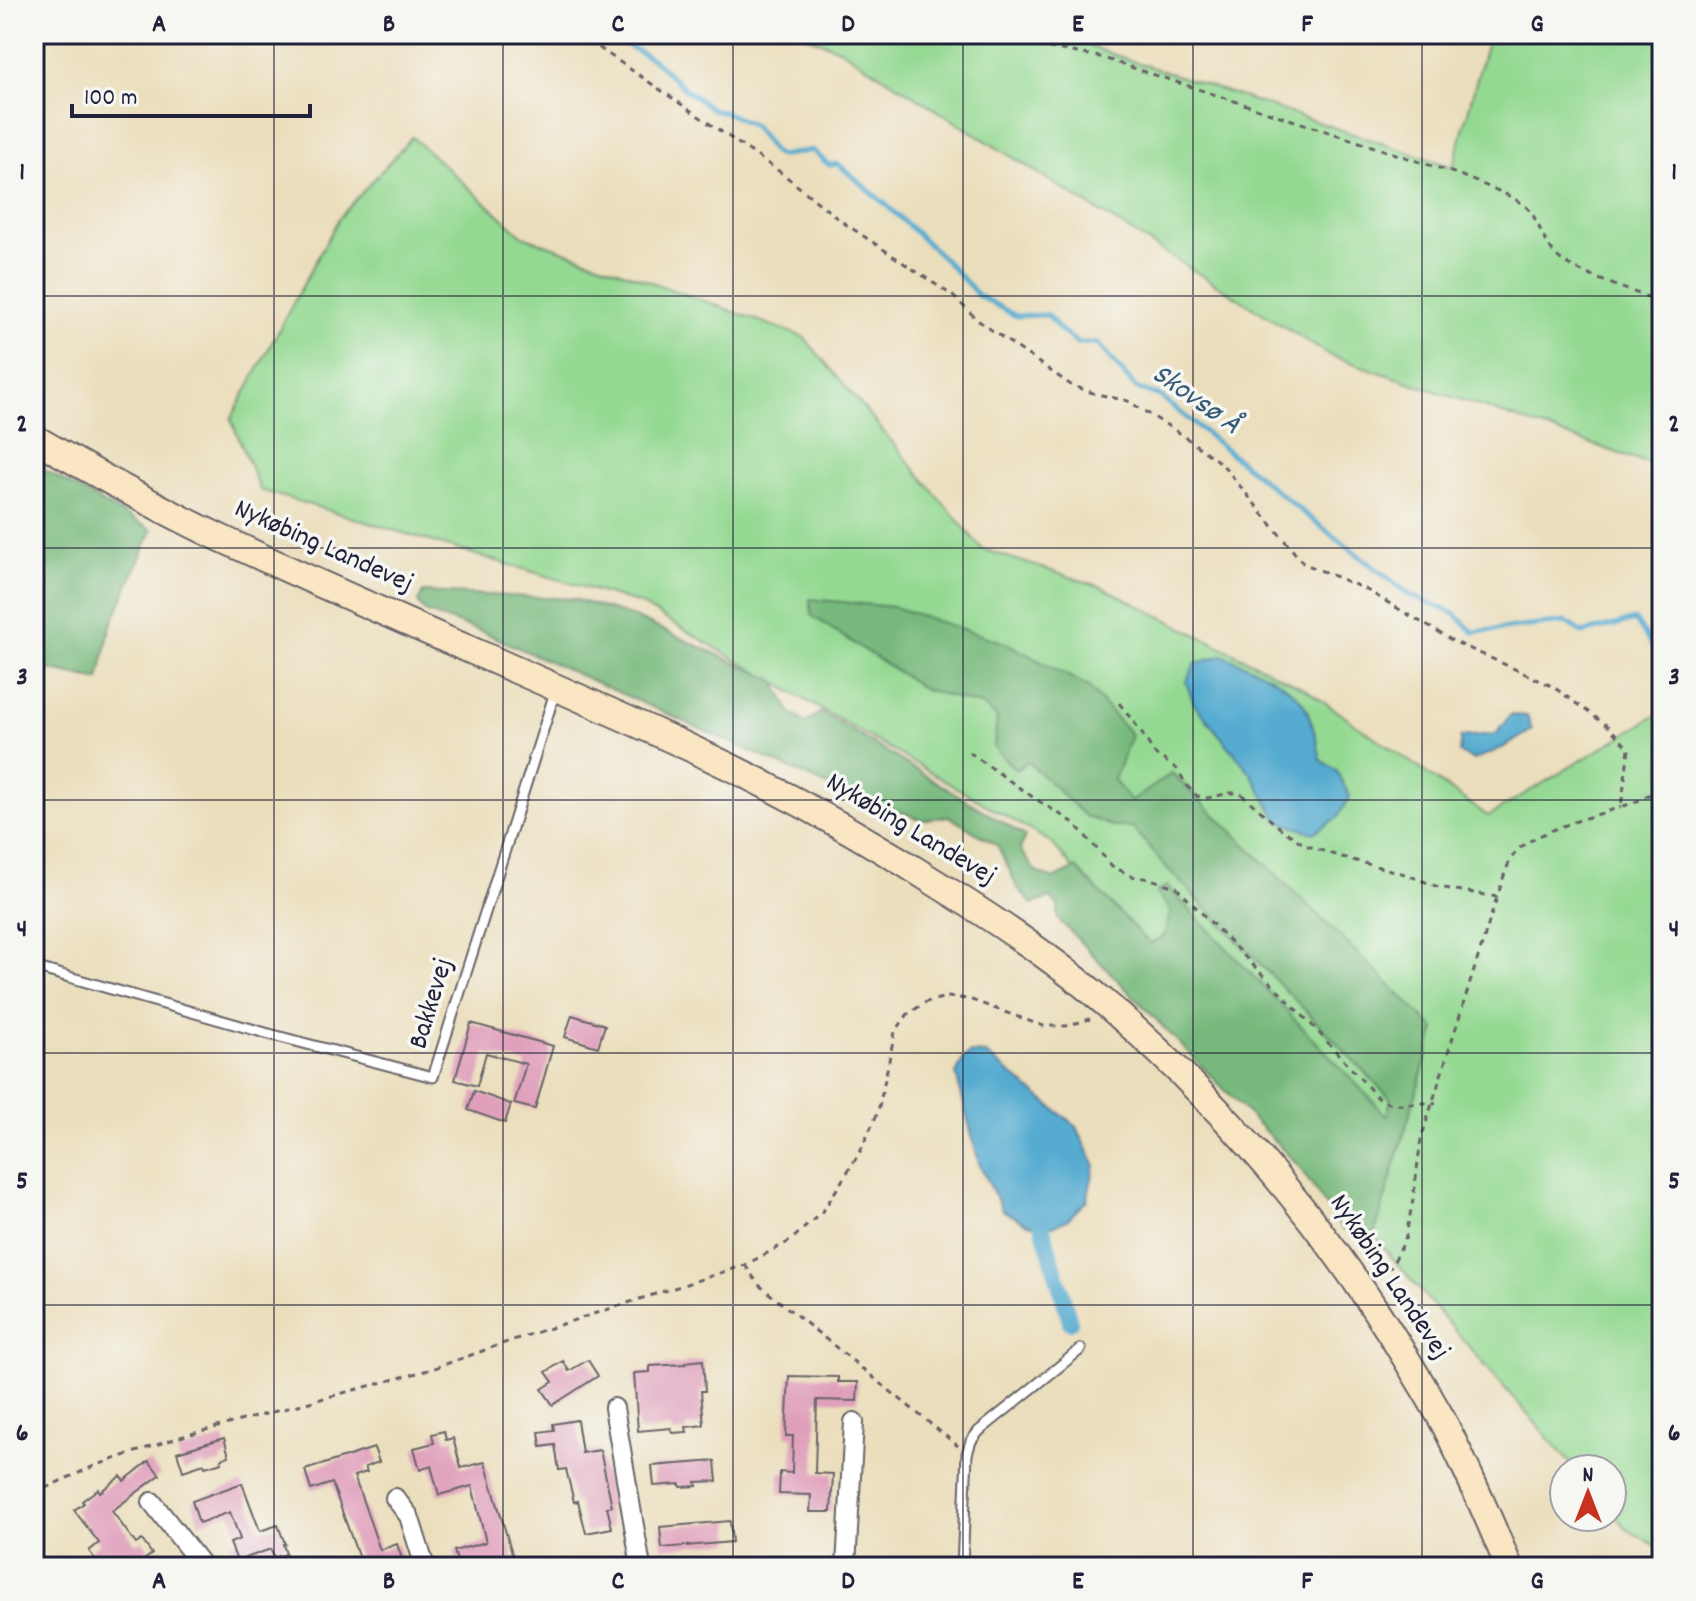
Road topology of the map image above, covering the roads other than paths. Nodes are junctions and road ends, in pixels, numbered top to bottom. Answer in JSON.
{"nodes":[{"id":1,"x":34,"y":438,"type":"edge"},
{"id":2,"x":556,"y":687,"type":"junction"},
{"id":3,"x":34,"y":967,"type":"edge"},
{"id":4,"x":1081,"y":1349,"type":"dead end"},
{"id":5,"x":614,"y":1408,"type":"dead end"},
{"id":6,"x":854,"y":1422,"type":"dead end"},
{"id":7,"x":395,"y":1498,"type":"dead end"},
{"id":8,"x":152,"y":1502,"type":"dead end"},
{"id":9,"x":203,"y":1567,"type":"edge"},
{"id":10,"x":425,"y":1567,"type":"edge"},
{"id":11,"x":641,"y":1567,"type":"edge"},
{"id":12,"x":846,"y":1567,"type":"edge"},
{"id":13,"x":962,"y":1567,"type":"edge"},
{"id":14,"x":1509,"y":1567,"type":"edge"}],
"edges":[{"from":1,"to":2,"type":"main road","name":"Nykøbing Landevej"},
{"from":2,"to":3,"type":"lane","name":"Bakkevej"},
{"from":2,"to":14,"type":"main road","name":"Nykøbing Landevej"},
{"from":4,"to":13,"type":"lane"},
{"from":5,"to":11,"type":"street"},
{"from":6,"to":12,"type":"street"},
{"from":7,"to":10,"type":"street"},
{"from":8,"to":9,"type":"street"}]}
